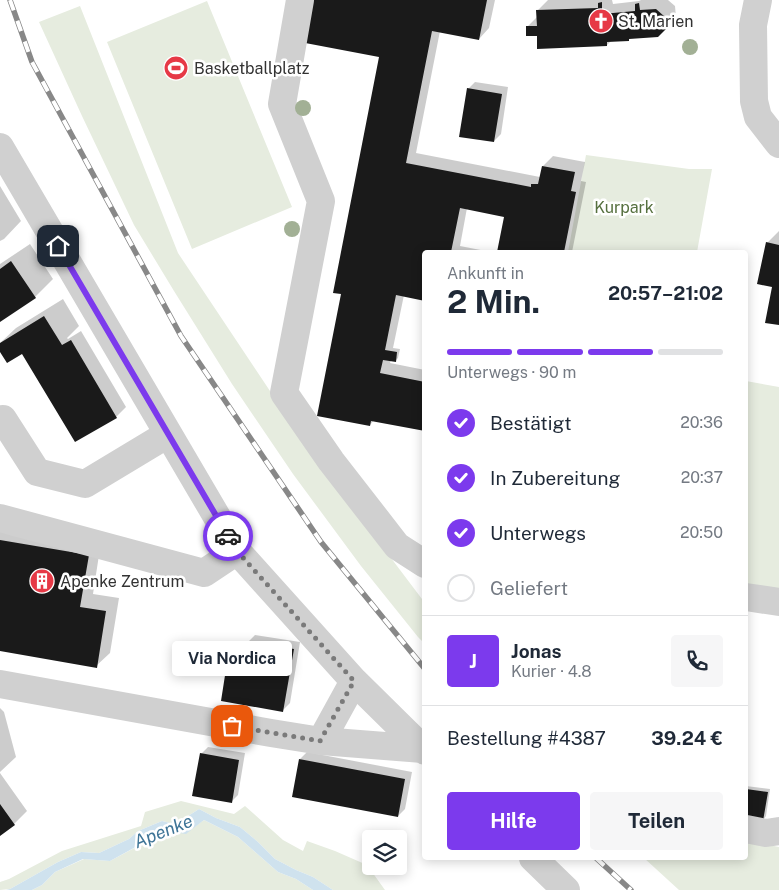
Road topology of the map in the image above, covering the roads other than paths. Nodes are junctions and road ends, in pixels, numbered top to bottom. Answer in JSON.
{"nodes":[{"id":1,"x":300,"y":0,"type":"edge"},
{"id":2,"x":758,"y":0,"type":"edge"},
{"id":3,"x":778,"y":144,"type":"edge"},
{"id":4,"x":0,"y":147,"type":"edge"},
{"id":5,"x":4,"y":419,"type":"dead end"},
{"id":6,"x":168,"y":434,"type":"junction"},
{"id":7,"x":0,"y":518,"type":"edge"},
{"id":8,"x":237,"y":551,"type":"junction"},
{"id":9,"x":422,"y":562,"type":"edge"},
{"id":10,"x":748,"y":597,"type":"edge"},
{"id":11,"x":779,"y":602,"type":"edge"},
{"id":12,"x":354,"y":681,"type":"junction"},
{"id":13,"x":0,"y":684,"type":"edge"},
{"id":14,"x":320,"y":741,"type":"junction"},
{"id":15,"x":422,"y":748,"type":"edge"},
{"id":16,"x":422,"y":750,"type":"edge"},
{"id":17,"x":748,"y":829,"type":"edge"},
{"id":18,"x":779,"y":831,"type":"edge"},
{"id":19,"x":535,"y":860,"type":"edge"},
{"id":20,"x":566,"y":890,"type":"edge"}],
"edges":[{"from":1,"to":9,"type":"street"},
{"from":2,"to":3,"type":"street"},
{"from":4,"to":6,"type":"street"},
{"from":5,"to":6,"type":"street"},
{"from":6,"to":8,"type":"street"},
{"from":7,"to":8,"type":"street"},
{"from":8,"to":12,"type":"street"},
{"from":10,"to":11,"type":"street"},
{"from":12,"to":14,"type":"street"},
{"from":12,"to":15,"type":"street"},
{"from":13,"to":14,"type":"street"},
{"from":14,"to":16,"type":"street"},
{"from":17,"to":18,"type":"street"},
{"from":19,"to":20,"type":"street"}]}
